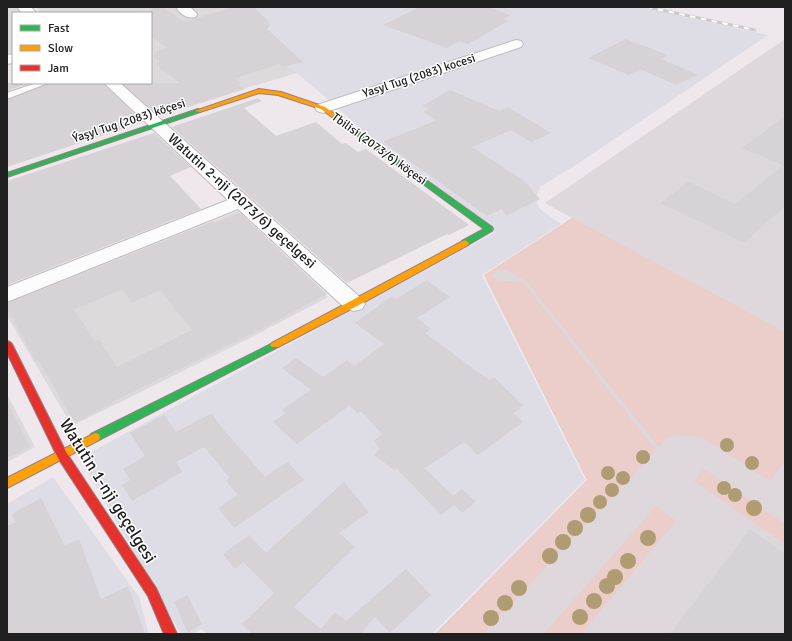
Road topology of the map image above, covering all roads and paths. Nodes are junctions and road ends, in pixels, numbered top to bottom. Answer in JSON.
{"nodes":[{"id":1,"x":516,"y":44,"type":"dead end"},
{"id":2,"x":41,"y":84,"type":"edge"},
{"id":3,"x":112,"y":84,"type":"edge"},
{"id":4,"x":259,"y":91,"type":"joint"},
{"id":5,"x":7,"y":96,"type":"edge"},
{"id":6,"x":323,"y":108,"type":"junction"},
{"id":7,"x":156,"y":124,"type":"junction"},
{"id":8,"x":7,"y":175,"type":"edge"},
{"id":9,"x":241,"y":201,"type":"junction"},
{"id":10,"x":7,"y":294,"type":"edge"},
{"id":11,"x":354,"y":304,"type":"junction"},
{"id":12,"x":7,"y":344,"type":"edge"},
{"id":13,"x":62,"y":454,"type":"junction"},
{"id":14,"x":7,"y":482,"type":"edge"},
{"id":15,"x":171,"y":634,"type":"edge"}],
"edges":[{"from":1,"to":6,"type":"street","name":"Yasyl Tug (2083) kocesi"},
{"from":2,"to":5,"type":"lane"},
{"from":3,"to":7,"type":"street","name":"Watutin 2-nji (2073/6) geçelgesi"},
{"from":4,"to":6,"type":"street","name":"Tbilisi (2073/6) köçesi"},
{"from":4,"to":7,"type":"street","name":"Ýaşyl Tug (2083) köçesi"},
{"from":6,"to":11,"type":"street","name":"Tbilisi (2073/6) köçesi"},
{"from":7,"to":8,"type":"street","name":"Ýaşyl Tug (2083) köçesi"},
{"from":7,"to":9,"type":"street","name":"Watutin 2-nji (2073/6) geçelgesi"},
{"from":9,"to":10,"type":"street"},
{"from":9,"to":11,"type":"street","name":"Watutin 2-nji (2073/6) geçelgesi"},
{"from":11,"to":13,"type":"street"},
{"from":12,"to":13,"type":"street","name":"Watutin 1-nji geçelgesi"},
{"from":13,"to":14,"type":"street"},
{"from":13,"to":15,"type":"street","name":"Watutin 1-nji geçelgesi"}]}
